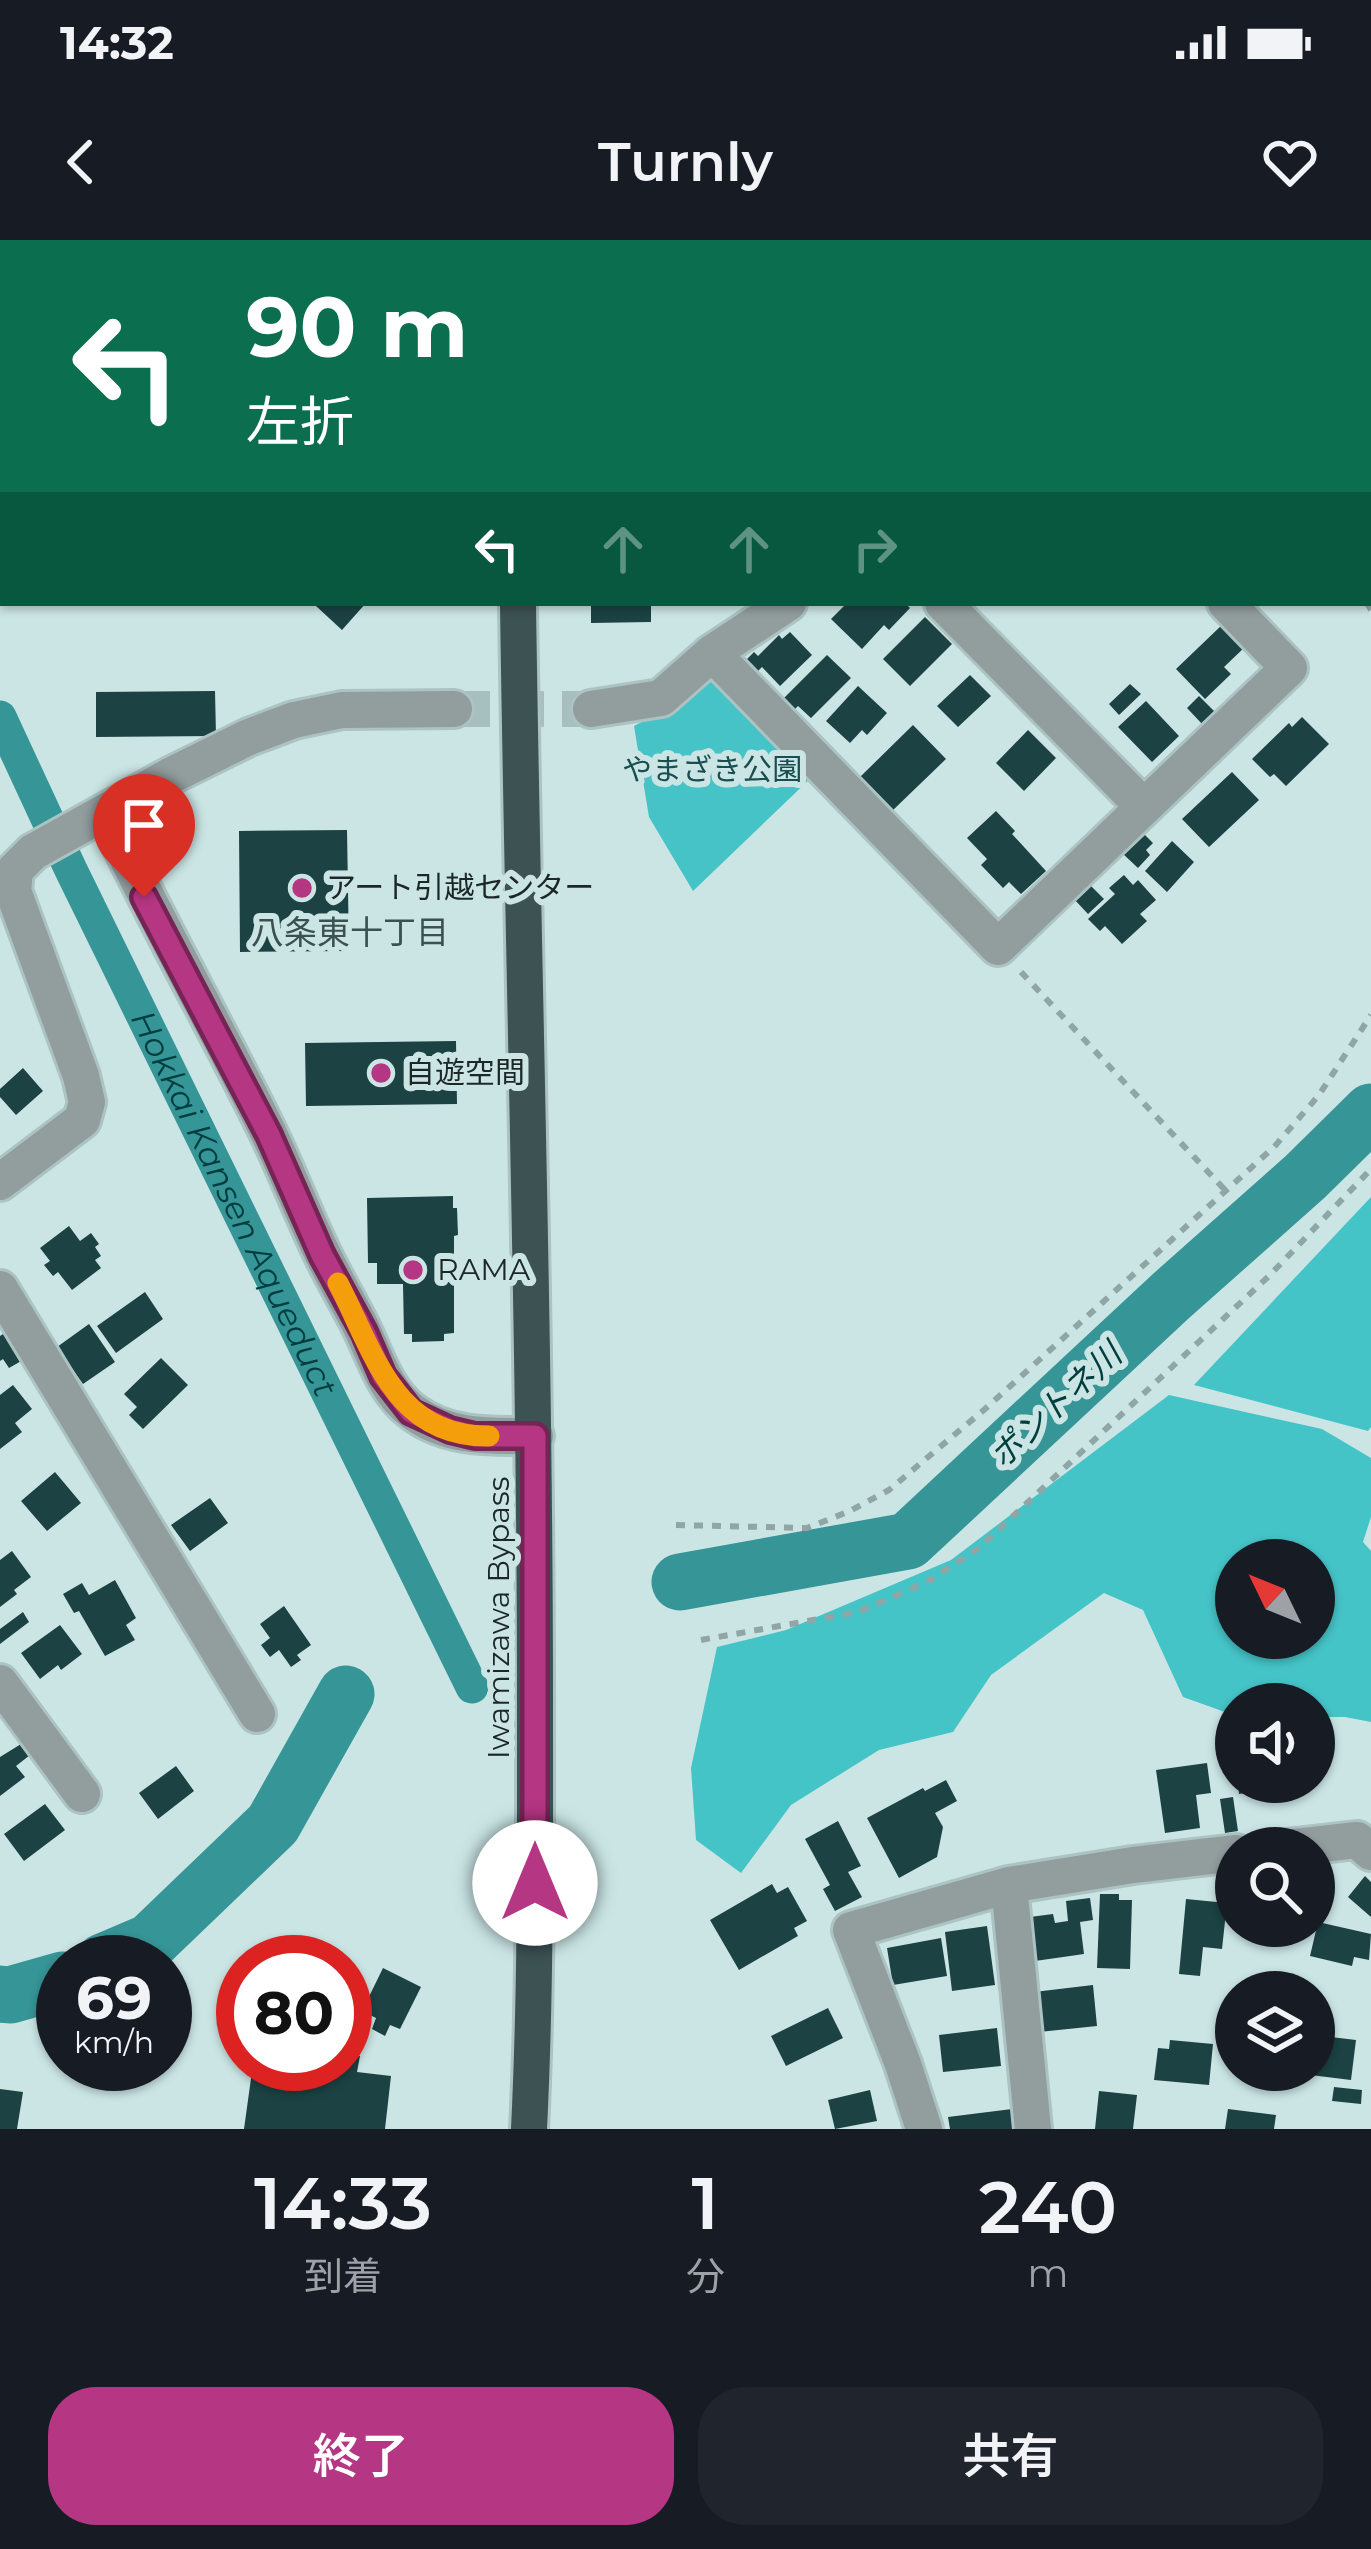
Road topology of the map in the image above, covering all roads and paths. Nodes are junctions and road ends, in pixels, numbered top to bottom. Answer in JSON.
{"nodes":[{"id":1,"x":518,"y":606,"type":"edge"},
{"id":2,"x":783,"y":606,"type":"edge"},
{"id":3,"x":946,"y":606,"type":"edge"},
{"id":4,"x":1229,"y":606,"type":"edge"},
{"id":5,"x":712,"y":653,"type":"junction"},
{"id":6,"x":591,"y":709,"type":"tunnel mouth"},
{"id":7,"x":454,"y":710,"type":"tunnel mouth"},
{"id":8,"x":1143,"y":806,"type":"junction"},
{"id":9,"x":95,"y":819,"type":"junction"},
{"id":10,"x":998,"y":947,"type":"junction"},
{"id":11,"x":1371,"y":1015,"type":"edge"},
{"id":12,"x":5,"y":1167,"type":"edge"},
{"id":13,"x":1371,"y":1169,"type":"edge"},
{"id":14,"x":1226,"y":1191,"type":"junction"},
{"id":15,"x":0,"y":1289,"type":"edge"},
{"id":16,"x":535,"y":1436,"type":"junction"},
{"id":17,"x":676,"y":1525,"type":"dead end"},
{"id":18,"x":701,"y":1640,"type":"dead end"},
{"id":19,"x":0,"y":1683,"type":"edge"},
{"id":20,"x":256,"y":1714,"type":"dead end"},
{"id":21,"x":82,"y":1794,"type":"dead end"},
{"id":22,"x":1335,"y":1843,"type":"edge"},
{"id":23,"x":1371,"y":1852,"type":"edge"},
{"id":24,"x":1215,"y":1855,"type":"edge"},
{"id":25,"x":1009,"y":1885,"type":"junction"},
{"id":26,"x":530,"y":2129,"type":"edge"},
{"id":27,"x":924,"y":2129,"type":"edge"},
{"id":28,"x":1033,"y":2129,"type":"edge"}],
"edges":[{"from":1,"to":16,"type":"highway","name":"Iwamizawa Bypass"},
{"from":2,"to":5,"type":"street"},
{"from":3,"to":8,"type":"street"},
{"from":4,"to":8,"type":"street"},
{"from":5,"to":6,"type":"street"},
{"from":5,"to":10,"type":"street"},
{"from":7,"to":9,"type":"street"},
{"from":8,"to":10,"type":"street"},
{"from":9,"to":12,"type":"street"},
{"from":9,"to":16,"type":"street"},
{"from":10,"to":14,"type":"path"},
{"from":11,"to":14,"type":"path"},
{"from":13,"to":18,"type":"path"},
{"from":14,"to":17,"type":"path"},
{"from":15,"to":20,"type":"street"},
{"from":16,"to":26,"type":"highway","name":"Iwamizawa Bypass"},
{"from":19,"to":21,"type":"street"},
{"from":22,"to":23,"type":"street"},
{"from":24,"to":25,"type":"street"},
{"from":25,"to":27,"type":"street"},
{"from":25,"to":28,"type":"street"}]}
